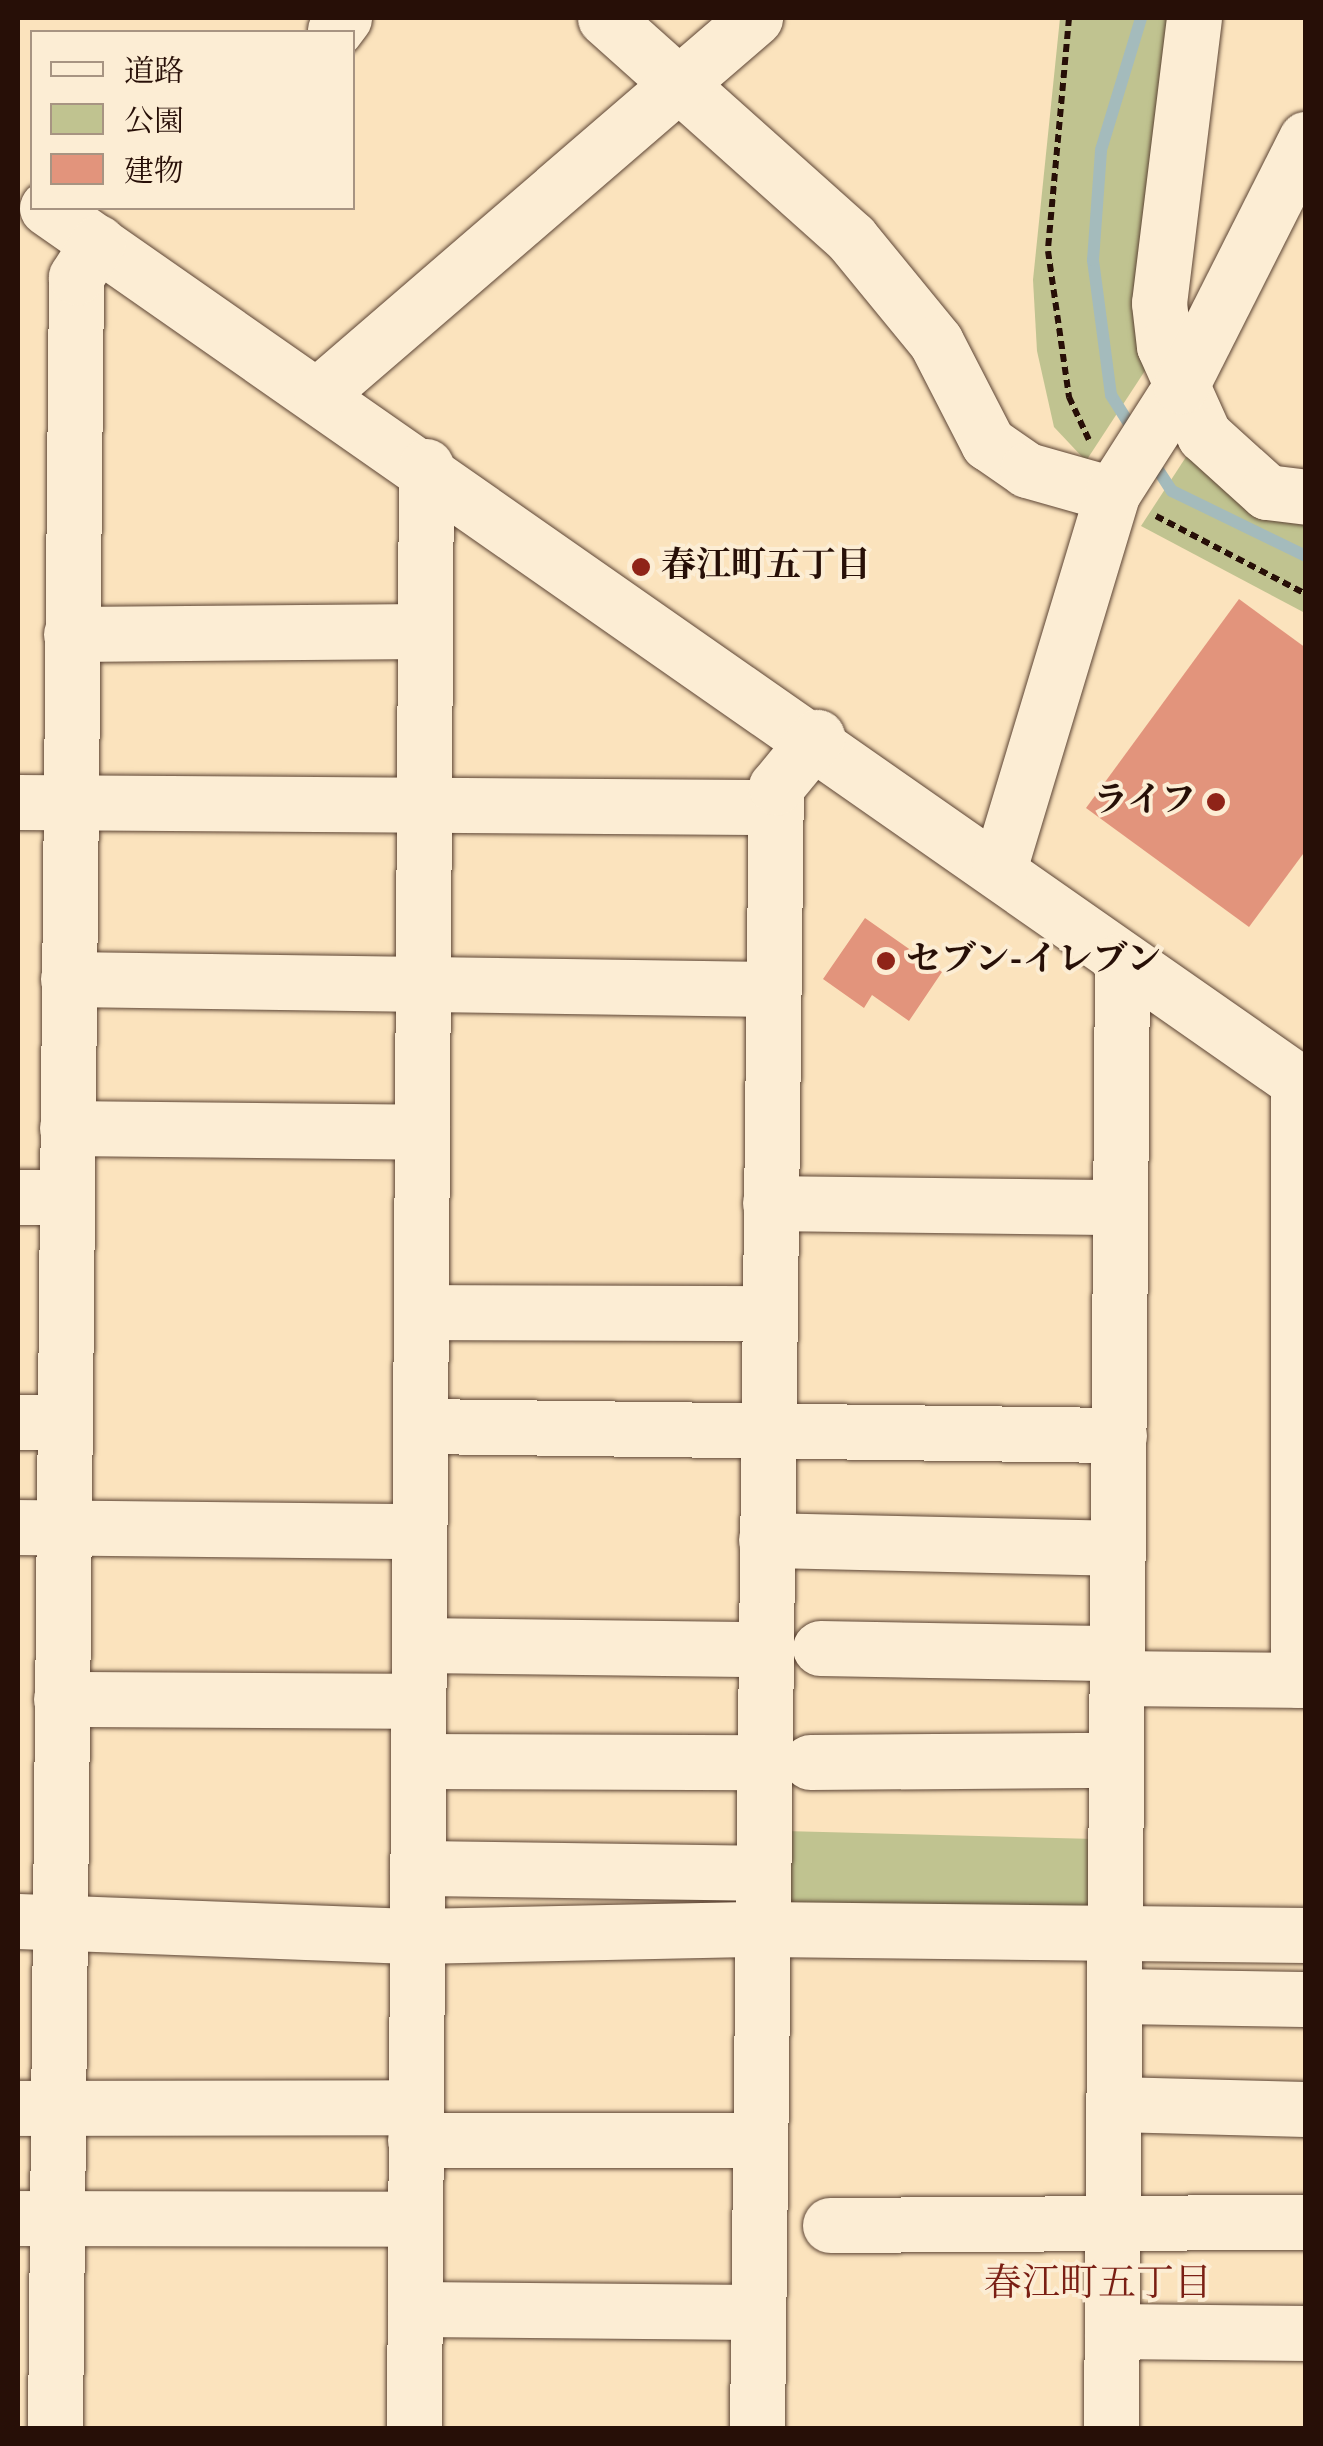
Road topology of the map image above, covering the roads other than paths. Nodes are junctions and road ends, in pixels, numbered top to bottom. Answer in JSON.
{"nodes":[{"id":1,"x":605,"y":18,"type":"edge"},
{"id":2,"x":755,"y":18,"type":"edge"},
{"id":3,"x":1194,"y":18,"type":"edge"},
{"id":4,"x":681,"y":80,"type":"junction"},
{"id":5,"x":1306,"y":140,"type":"edge"},
{"id":6,"x":50,"y":210,"type":"edge"},
{"id":7,"x":98,"y":242,"type":"junction"},
{"id":8,"x":1181,"y":386,"type":"junction"},
{"id":9,"x":320,"y":392,"type":"junction"},
{"id":10,"x":426,"y":466,"type":"junction"},
{"id":11,"x":1112,"y":494,"type":"junction"},
{"id":12,"x":1306,"y":497,"type":"edge"},
{"id":13,"x":425,"y":632,"type":"junction"},
{"id":14,"x":71,"y":634,"type":"junction"},
{"id":15,"x":817,"y":738,"type":"junction"},
{"id":16,"x":44,"y":803,"type":"edge"},
{"id":17,"x":424,"y":805,"type":"junction"},
{"id":18,"x":776,"y":807,"type":"junction"},
{"id":19,"x":999,"y":869,"type":"junction"},
{"id":20,"x":1122,"y":960,"type":"junction"},
{"id":21,"x":68,"y":979,"type":"junction"},
{"id":22,"x":772,"y":989,"type":"junction"},
{"id":23,"x":423,"y":1009,"type":"junction"},
{"id":24,"x":1302,"y":1084,"type":"edge"},
{"id":25,"x":67,"y":1128,"type":"junction"},
{"id":26,"x":422,"y":1132,"type":"junction"},
{"id":27,"x":42,"y":1197,"type":"edge"},
{"id":28,"x":770,"y":1203,"type":"junction"},
{"id":29,"x":1120,"y":1207,"type":"junction"},
{"id":30,"x":421,"y":1312,"type":"junction"},
{"id":31,"x":769,"y":1313,"type":"junction"},
{"id":32,"x":41,"y":1422,"type":"edge"},
{"id":33,"x":420,"y":1426,"type":"junction"},
{"id":34,"x":768,"y":1427,"type":"junction"},
{"id":35,"x":1119,"y":1435,"type":"junction"},
{"id":36,"x":40,"y":1527,"type":"edge"},
{"id":37,"x":419,"y":1531,"type":"junction"},
{"id":38,"x":766,"y":1540,"type":"junction"},
{"id":39,"x":1118,"y":1548,"type":"junction"},
{"id":40,"x":419,"y":1645,"type":"junction"},
{"id":41,"x":820,"y":1648,"type":"dead end"},
{"id":42,"x":765,"y":1649,"type":"junction"},
{"id":43,"x":1117,"y":1666,"type":"junction"},
{"id":44,"x":1302,"y":1680,"type":"edge"},
{"id":45,"x":47,"y":1687,"type":"edge"},
{"id":46,"x":418,"y":1702,"type":"junction"},
{"id":47,"x":1116,"y":1760,"type":"junction"},
{"id":48,"x":418,"y":1761,"type":"junction"},
{"id":49,"x":787,"y":1762,"type":"junction"},
{"id":50,"x":417,"y":1868,"type":"junction"},
{"id":51,"x":763,"y":1873,"type":"junction"},
{"id":52,"x":38,"y":1921,"type":"edge"},
{"id":53,"x":762,"y":1928,"type":"junction"},
{"id":54,"x":1114,"y":1932,"type":"junction"},
{"id":55,"x":417,"y":1936,"type":"junction"},
{"id":56,"x":1306,"y":1936,"type":"edge"},
{"id":57,"x":1115,"y":1996,"type":"junction"},
{"id":58,"x":1306,"y":1999,"type":"edge"},
{"id":59,"x":1114,"y":2104,"type":"junction"},
{"id":60,"x":38,"y":2108,"type":"edge"},
{"id":61,"x":1306,"y":2109,"type":"edge"},
{"id":62,"x":415,"y":2124,"type":"junction"},
{"id":63,"x":760,"y":2140,"type":"junction"},
{"id":64,"x":37,"y":2218,"type":"edge"},
{"id":65,"x":415,"y":2219,"type":"junction"},
{"id":66,"x":1113,"y":2221,"type":"junction"},
{"id":67,"x":1306,"y":2222,"type":"edge"},
{"id":68,"x":830,"y":2226,"type":"dead end"},
{"id":69,"x":415,"y":2309,"type":"junction"},
{"id":70,"x":757,"y":2312,"type":"junction"},
{"id":71,"x":37,"y":2327,"type":"edge"},
{"id":72,"x":1112,"y":2331,"type":"junction"},
{"id":73,"x":1306,"y":2333,"type":"edge"},
{"id":74,"x":55,"y":2428,"type":"edge"},
{"id":75,"x":414,"y":2428,"type":"edge"},
{"id":76,"x":756,"y":2428,"type":"edge"},
{"id":77,"x":1111,"y":2428,"type":"edge"}],
"edges":[{"from":1,"to":4,"type":"street"},
{"from":2,"to":4,"type":"street"},
{"from":3,"to":8,"type":"street"},
{"from":4,"to":9,"type":"street"},
{"from":4,"to":11,"type":"street"},
{"from":5,"to":8,"type":"street"},
{"from":6,"to":7,"type":"street"},
{"from":7,"to":9,"type":"street"},
{"from":7,"to":14,"type":"street"},
{"from":8,"to":11,"type":"street"},
{"from":8,"to":12,"type":"street"},
{"from":9,"to":10,"type":"street"},
{"from":10,"to":13,"type":"street"},
{"from":10,"to":15,"type":"street"},
{"from":11,"to":19,"type":"street"},
{"from":13,"to":14,"type":"street"},
{"from":13,"to":17,"type":"street"},
{"from":14,"to":16,"type":"street"},
{"from":15,"to":18,"type":"street"},
{"from":15,"to":19,"type":"street"},
{"from":16,"to":17,"type":"street"},
{"from":16,"to":21,"type":"street"},
{"from":17,"to":18,"type":"street"},
{"from":17,"to":23,"type":"street"},
{"from":18,"to":22,"type":"street"},
{"from":19,"to":20,"type":"street"},
{"from":20,"to":24,"type":"street"},
{"from":20,"to":29,"type":"street"},
{"from":21,"to":23,"type":"street"},
{"from":21,"to":25,"type":"street"},
{"from":22,"to":23,"type":"street"},
{"from":22,"to":28,"type":"street"},
{"from":23,"to":26,"type":"street"},
{"from":24,"to":44,"type":"street"},
{"from":25,"to":26,"type":"street"},
{"from":25,"to":27,"type":"street"},
{"from":26,"to":30,"type":"street"},
{"from":27,"to":32,"type":"street"},
{"from":28,"to":29,"type":"street"},
{"from":28,"to":31,"type":"street"},
{"from":29,"to":35,"type":"street"},
{"from":30,"to":31,"type":"street"},
{"from":30,"to":33,"type":"street"},
{"from":31,"to":34,"type":"street"},
{"from":32,"to":36,"type":"street"},
{"from":33,"to":34,"type":"street"},
{"from":33,"to":37,"type":"street"},
{"from":34,"to":35,"type":"street"},
{"from":34,"to":38,"type":"street"},
{"from":35,"to":39,"type":"street"},
{"from":36,"to":37,"type":"street"},
{"from":36,"to":45,"type":"street"},
{"from":37,"to":40,"type":"street"},
{"from":38,"to":39,"type":"street"},
{"from":38,"to":42,"type":"street"},
{"from":39,"to":43,"type":"street"},
{"from":40,"to":42,"type":"street"},
{"from":40,"to":46,"type":"street"},
{"from":41,"to":43,"type":"street"},
{"from":42,"to":49,"type":"street"},
{"from":43,"to":44,"type":"street"},
{"from":43,"to":47,"type":"street"},
{"from":45,"to":46,"type":"street"},
{"from":45,"to":52,"type":"street"},
{"from":46,"to":48,"type":"street"},
{"from":47,"to":49,"type":"street"},
{"from":47,"to":54,"type":"street"},
{"from":48,"to":49,"type":"street"},
{"from":48,"to":50,"type":"street"},
{"from":49,"to":51,"type":"street"},
{"from":50,"to":51,"type":"street"},
{"from":50,"to":55,"type":"street"},
{"from":51,"to":53,"type":"street"},
{"from":52,"to":55,"type":"street"},
{"from":52,"to":60,"type":"street"},
{"from":53,"to":54,"type":"street"},
{"from":53,"to":55,"type":"street"},
{"from":53,"to":63,"type":"street"},
{"from":54,"to":56,"type":"street"},
{"from":54,"to":57,"type":"street"},
{"from":55,"to":62,"type":"street"},
{"from":57,"to":58,"type":"street"},
{"from":57,"to":59,"type":"street"},
{"from":59,"to":61,"type":"street"},
{"from":59,"to":66,"type":"street"},
{"from":60,"to":62,"type":"street"},
{"from":60,"to":64,"type":"street"},
{"from":62,"to":63,"type":"street"},
{"from":62,"to":65,"type":"street"},
{"from":63,"to":70,"type":"street"},
{"from":64,"to":65,"type":"street"},
{"from":64,"to":71,"type":"street"},
{"from":65,"to":69,"type":"street"},
{"from":66,"to":67,"type":"street"},
{"from":66,"to":68,"type":"street"},
{"from":66,"to":72,"type":"street"},
{"from":69,"to":70,"type":"street"},
{"from":69,"to":75,"type":"street"},
{"from":70,"to":76,"type":"street"},
{"from":71,"to":74,"type":"street"},
{"from":72,"to":73,"type":"street"},
{"from":72,"to":77,"type":"street"}]}
